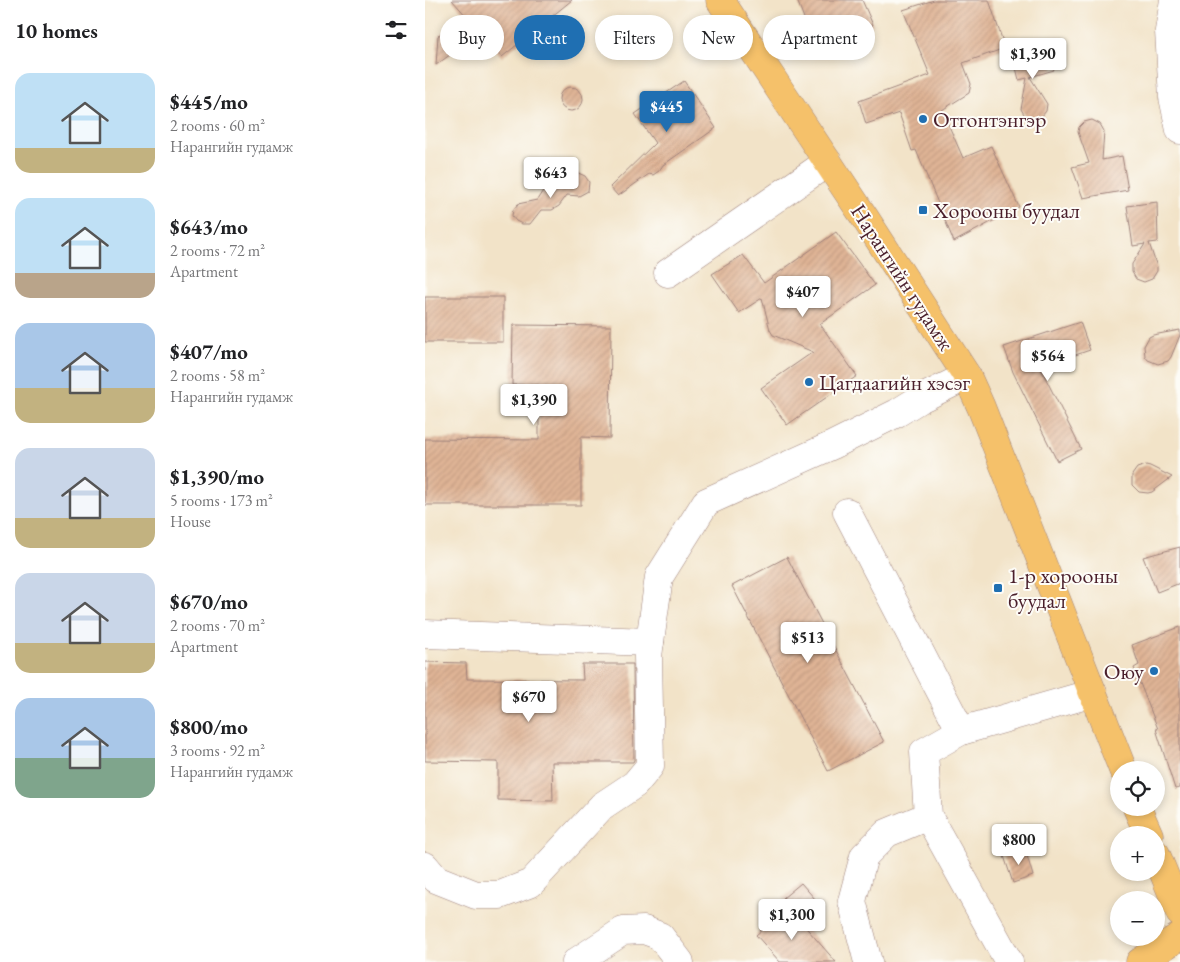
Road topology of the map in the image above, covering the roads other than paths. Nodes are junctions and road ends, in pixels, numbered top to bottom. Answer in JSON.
{"nodes":[{"id":1,"x":720,"y":0,"type":"edge"},
{"id":2,"x":1174,"y":0,"type":"edge"},
{"id":3,"x":1180,"y":130,"type":"edge"},
{"id":4,"x":828,"y":162,"type":"junction"},
{"id":5,"x":668,"y":273,"type":"dead end"},
{"id":6,"x":967,"y":376,"type":"junction"},
{"id":7,"x":847,"y":512,"type":"dead end"},
{"id":8,"x":425,"y":634,"type":"edge"},
{"id":9,"x":650,"y":642,"type":"junction"},
{"id":10,"x":1093,"y":693,"type":"junction"},
{"id":11,"x":961,"y":731,"type":"junction"},
{"id":12,"x":1119,"y":761,"type":"edge"},
{"id":13,"x":928,"y":816,"type":"junction"},
{"id":14,"x":425,"y":866,"type":"edge"},
{"id":15,"x":1165,"y":876,"type":"edge"},
{"id":16,"x":1180,"y":913,"type":"edge"},
{"id":17,"x":1180,"y":936,"type":"edge"},
{"id":18,"x":576,"y":962,"type":"edge"},
{"id":19,"x":680,"y":962,"type":"edge"},
{"id":20,"x":868,"y":962,"type":"edge"},
{"id":21,"x":1009,"y":962,"type":"edge"},
{"id":22,"x":1140,"y":962,"type":"edge"}],
"edges":[{"from":1,"to":4,"type":"main road","name":"Нарангийн гудамж"},
{"from":2,"to":3,"type":"street"},
{"from":4,"to":5,"type":"street"},
{"from":4,"to":6,"type":"main road","name":"Нарангийн гудамж"},
{"from":6,"to":9,"type":"street"},
{"from":6,"to":10,"type":"main road","name":"Нарангийн гудамж"},
{"from":7,"to":11,"type":"street"},
{"from":8,"to":9,"type":"street"},
{"from":9,"to":14,"type":"street"},
{"from":10,"to":11,"type":"street"},
{"from":10,"to":12,"type":"main road","name":"Нарангийн гудамж"},
{"from":11,"to":13,"type":"street"},
{"from":13,"to":20,"type":"street"},
{"from":13,"to":21,"type":"street"},
{"from":15,"to":16,"type":"main road"},
{"from":17,"to":22,"type":"main road"},
{"from":18,"to":19,"type":"street"}]}
